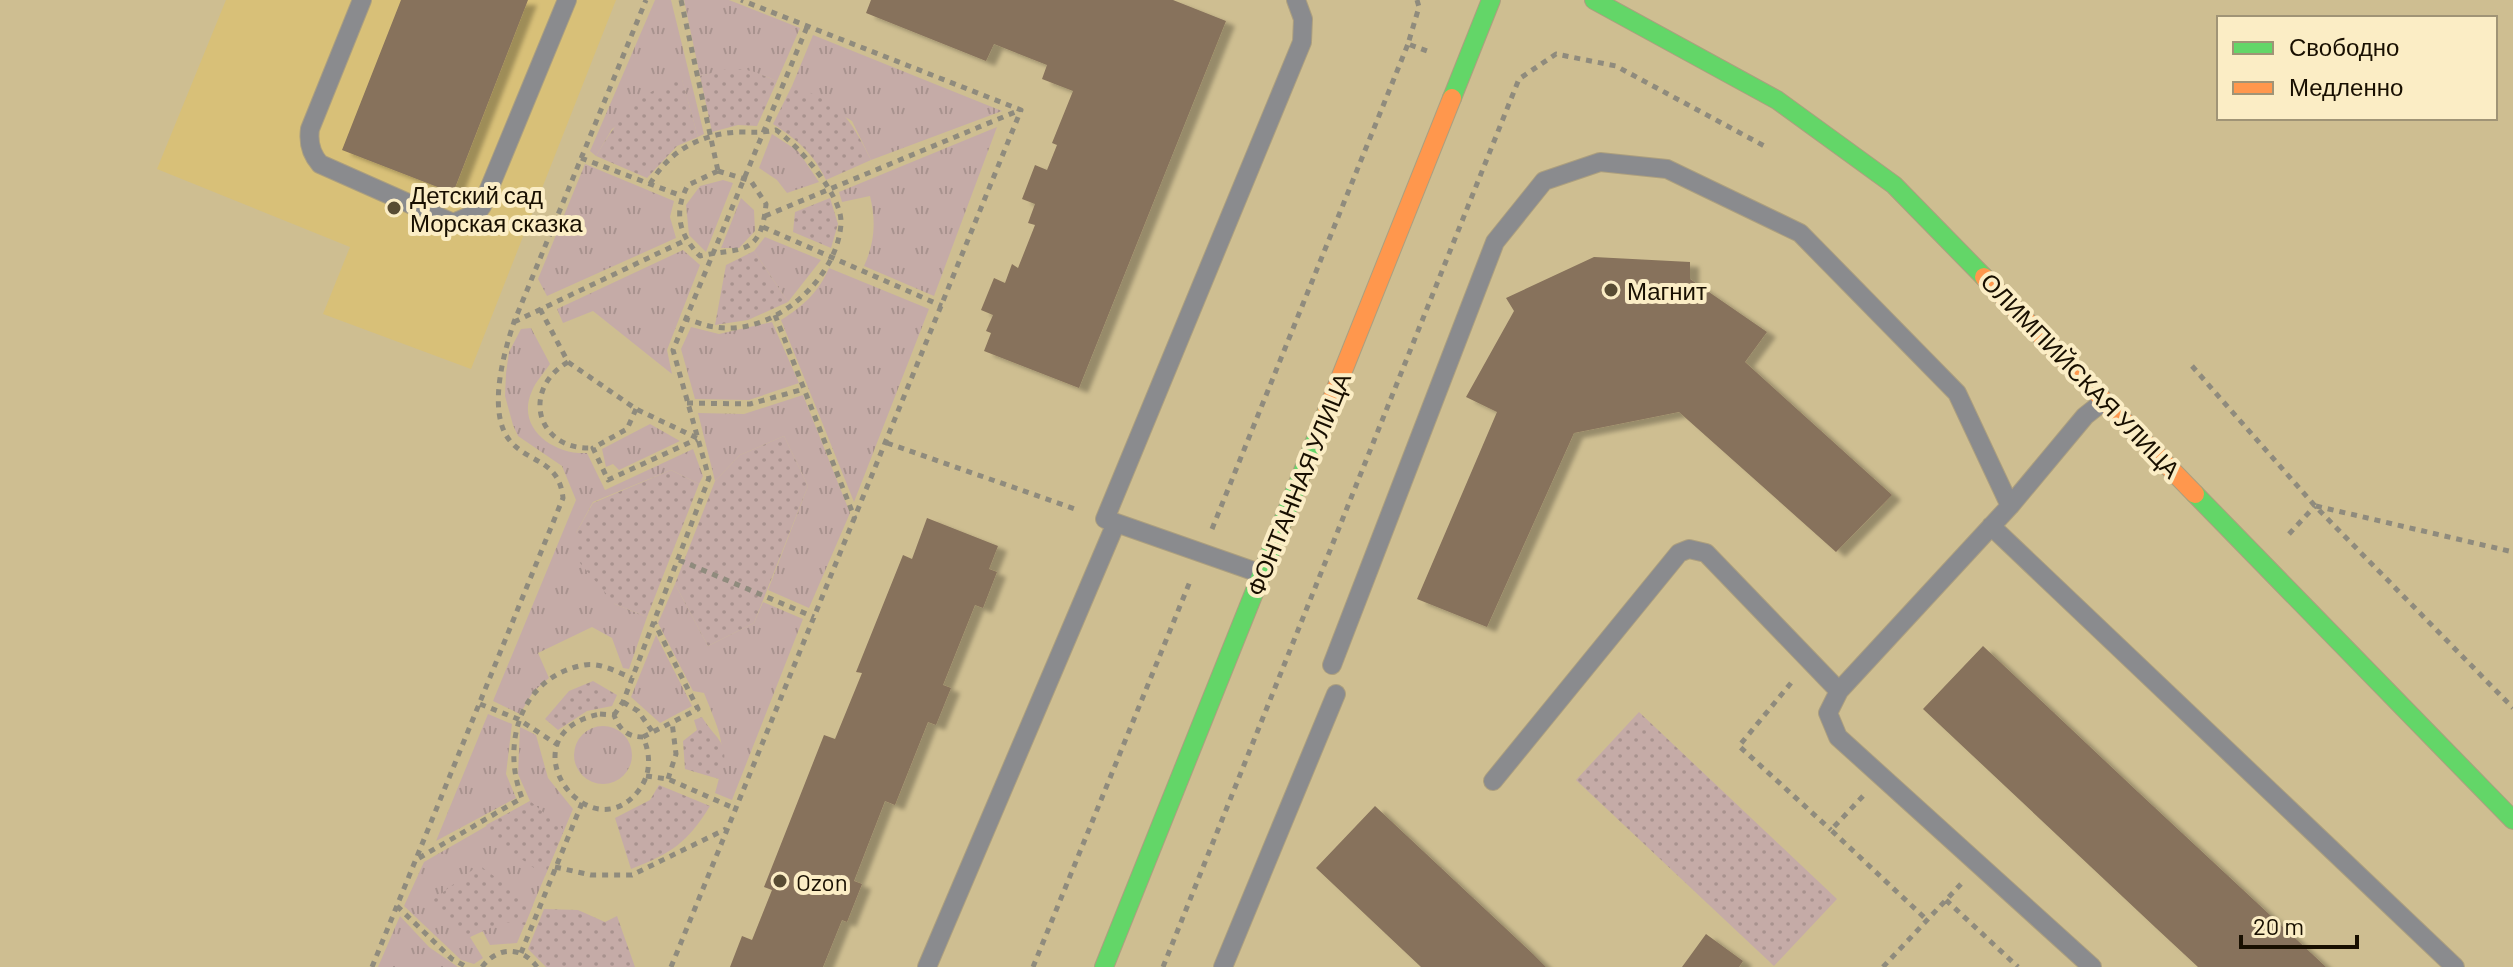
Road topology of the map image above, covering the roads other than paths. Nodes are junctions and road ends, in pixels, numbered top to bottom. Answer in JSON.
{"nodes":[{"id":1,"x":362,"y":0,"type":"edge"},
{"id":2,"x":567,"y":0,"type":"edge"},
{"id":3,"x":1296,"y":0,"type":"edge"},
{"id":4,"x":1491,"y":0,"type":"edge"},
{"id":5,"x":1594,"y":0,"type":"edge"},
{"id":6,"x":2106,"y":400,"type":"junction"},
{"id":7,"x":2010,"y":506,"type":"junction"},
{"id":8,"x":1111,"y":521,"type":"junction"},
{"id":9,"x":1991,"y":526,"type":"junction"},
{"id":10,"x":1262,"y":574,"type":"junction"},
{"id":11,"x":1332,"y":665,"type":"dead end"},
{"id":12,"x":1839,"y":691,"type":"junction"},
{"id":13,"x":1336,"y":694,"type":"dead end"},
{"id":14,"x":1493,"y":781,"type":"dead end"},
{"id":15,"x":2513,"y":820,"type":"edge"},
{"id":16,"x":927,"y":967,"type":"edge"},
{"id":17,"x":1104,"y":967,"type":"edge"},
{"id":18,"x":1223,"y":967,"type":"edge"},
{"id":19,"x":2092,"y":967,"type":"edge"},
{"id":20,"x":2455,"y":967,"type":"edge"}],
"edges":[{"from":1,"to":2,"type":"lane"},
{"from":3,"to":8,"type":"lane"},
{"from":4,"to":10,"type":"street","name":"ФОНТАННАЯ УЛИЦА"},
{"from":5,"to":6,"type":"street","name":"ОЛИМПИЙСКАЯ УЛИЦА"},
{"from":6,"to":7,"type":"lane"},
{"from":6,"to":15,"type":"street","name":"ОЛИМПИЙСКАЯ УЛИЦА"},
{"from":7,"to":9,"type":"lane"},
{"from":7,"to":11,"type":"lane"},
{"from":8,"to":10,"type":"lane"},
{"from":8,"to":16,"type":"lane"},
{"from":9,"to":12,"type":"lane"},
{"from":9,"to":20,"type":"lane"},
{"from":10,"to":17,"type":"street","name":"ФОНТАННАЯ УЛИЦА"},
{"from":12,"to":14,"type":"lane"},
{"from":12,"to":19,"type":"lane"},
{"from":13,"to":18,"type":"lane"}]}
